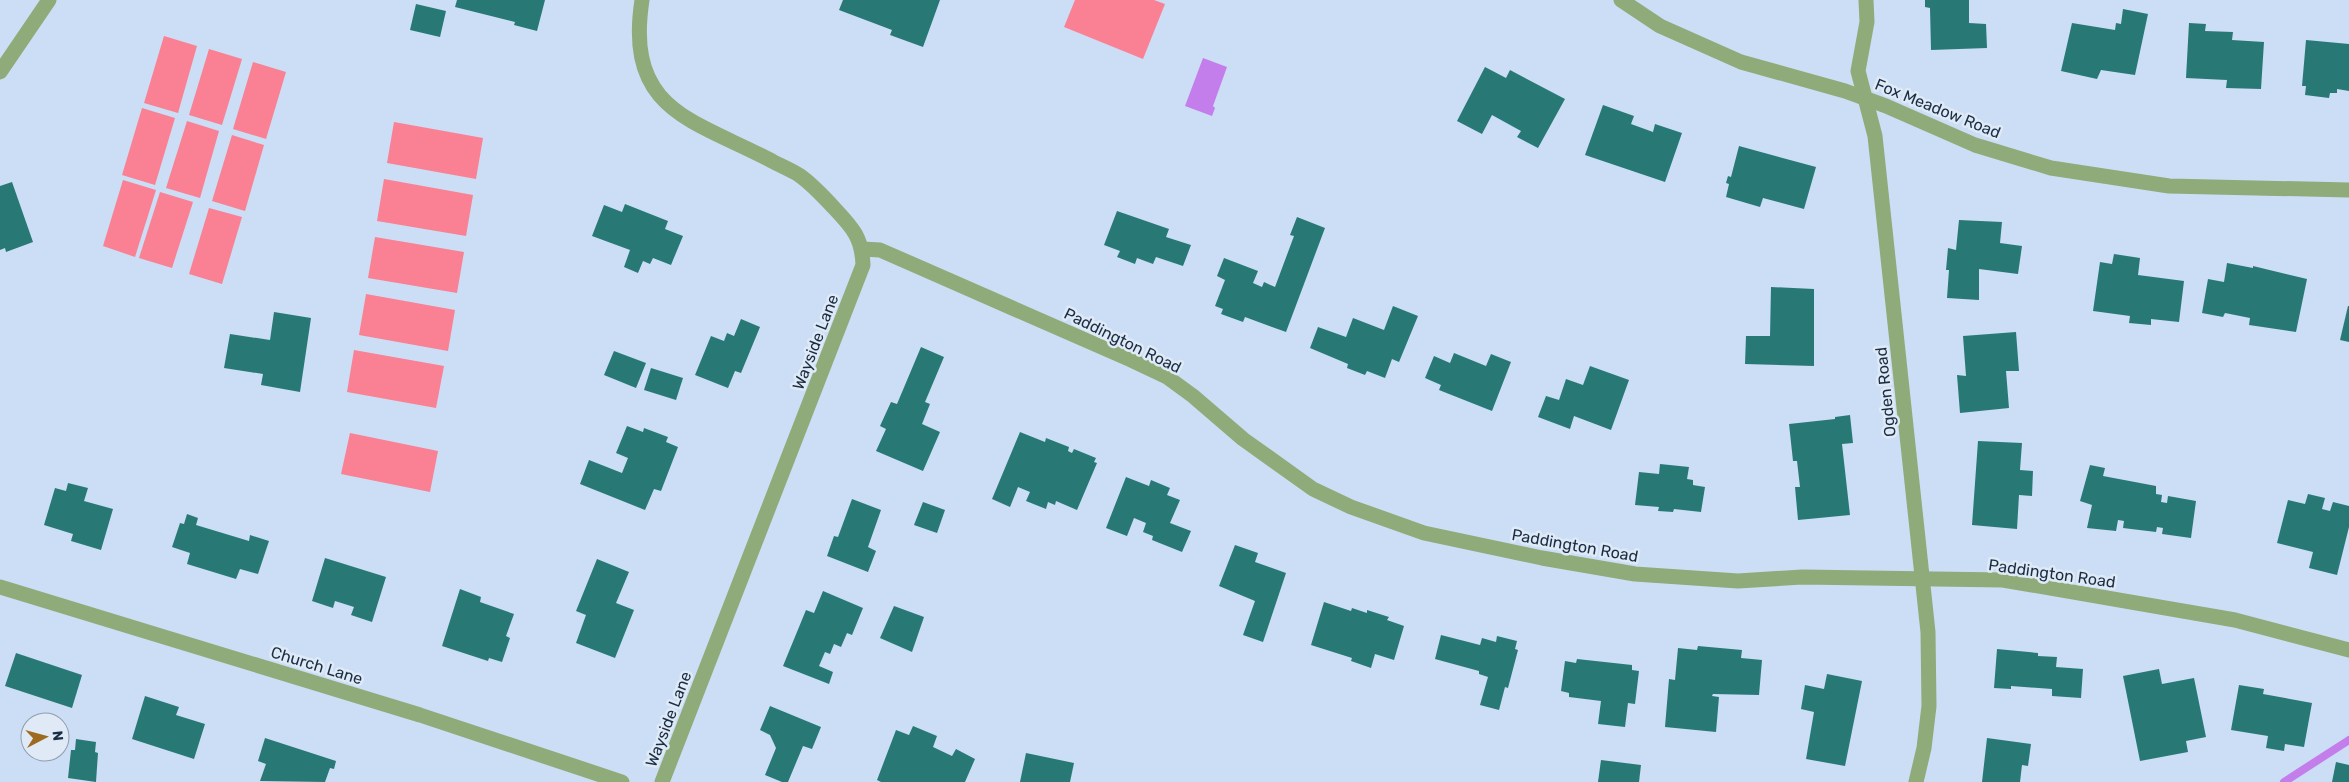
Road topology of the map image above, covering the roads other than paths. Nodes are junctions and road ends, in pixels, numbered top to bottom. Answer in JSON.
{"nodes":[{"id":1,"x":49,"y":0,"type":"edge"},
{"id":2,"x":642,"y":0,"type":"edge"},
{"id":3,"x":1621,"y":0,"type":"edge"},
{"id":4,"x":1866,"y":0,"type":"edge"},
{"id":5,"x":0,"y":72,"type":"edge"},
{"id":6,"x":1866,"y":98,"type":"junction"},
{"id":7,"x":2349,"y":190,"type":"edge"},
{"id":8,"x":862,"y":249,"type":"junction"},
{"id":9,"x":1922,"y":580,"type":"junction"},
{"id":10,"x":0,"y":587,"type":"edge"},
{"id":11,"x":2349,"y":650,"type":"edge"},
{"id":12,"x":622,"y":782,"type":"edge"},
{"id":13,"x":662,"y":782,"type":"edge"},
{"id":14,"x":1916,"y":782,"type":"edge"}],
"edges":[{"from":1,"to":5,"type":"street"},
{"from":2,"to":8,"type":"street"},
{"from":3,"to":6,"type":"street","name":"Fox Meadow Road"},
{"from":4,"to":6,"type":"street","name":"Ogden Road"},
{"from":6,"to":7,"type":"street","name":"Fox Meadow Road"},
{"from":6,"to":9,"type":"street","name":"Ogden Road"},
{"from":8,"to":9,"type":"street","name":"Paddington Road"},
{"from":8,"to":13,"type":"street","name":"Wayside Lane"},
{"from":9,"to":11,"type":"street","name":"Paddington Road"},
{"from":9,"to":14,"type":"street","name":"Ogden Road"},
{"from":10,"to":12,"type":"street","name":"Church Lane"}]}
